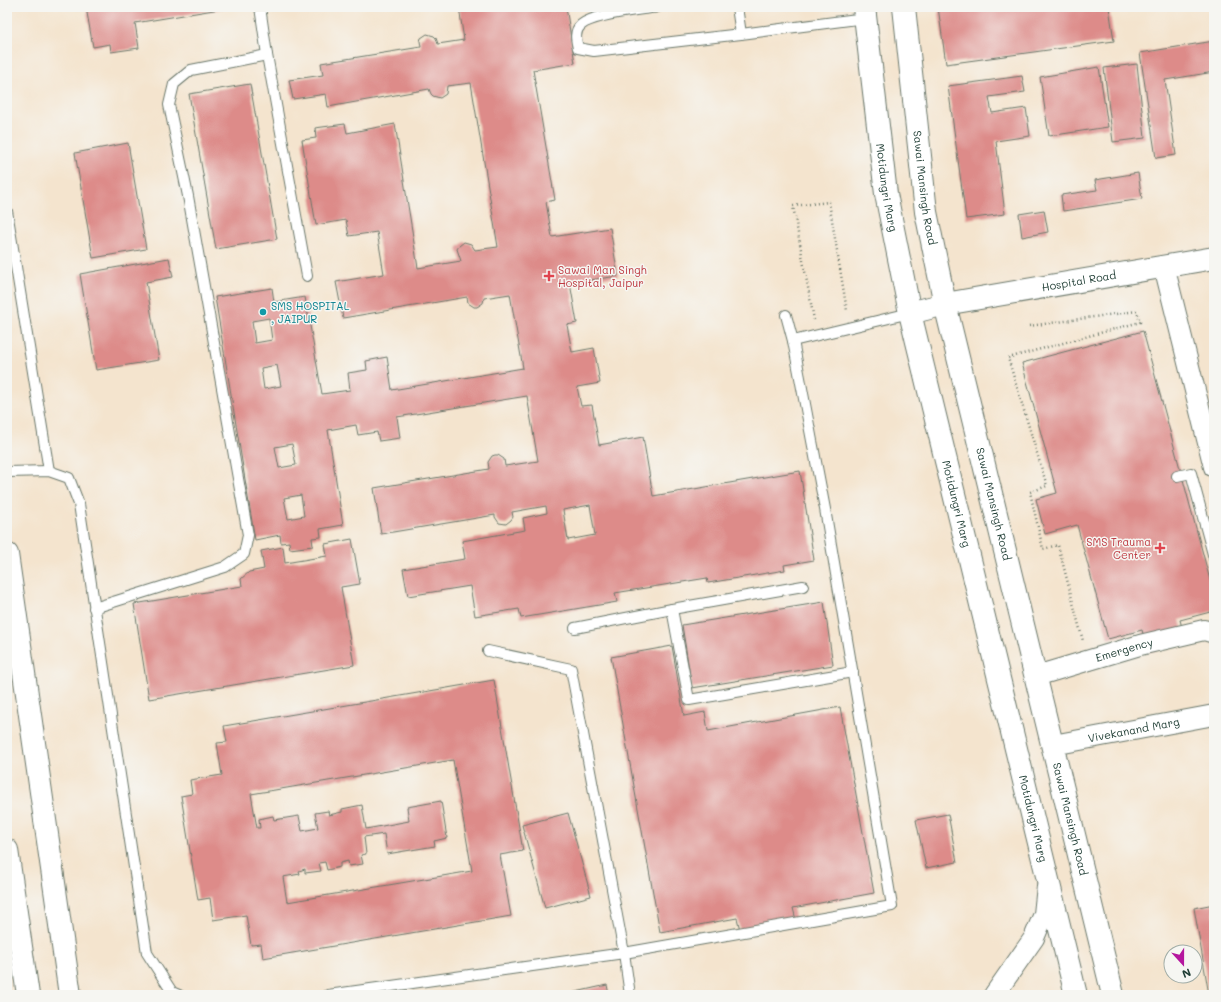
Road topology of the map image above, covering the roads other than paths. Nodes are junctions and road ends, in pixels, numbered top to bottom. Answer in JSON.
{"nodes":[{"id":1,"x":260,"y":7,"type":"edge"},
{"id":2,"x":657,"y":7,"type":"edge"},
{"id":3,"x":736,"y":7,"type":"edge"},
{"id":4,"x":904,"y":7,"type":"edge"},
{"id":5,"x":864,"y":12,"type":"edge"},
{"id":6,"x":741,"y":34,"type":"junction"},
{"id":7,"x":267,"y":55,"type":"junction"},
{"id":8,"x":7,"y":211,"type":"edge"},
{"id":9,"x":1214,"y":258,"type":"edge"},
{"id":10,"x":1164,"y":266,"type":"junction"},
{"id":11,"x":307,"y":276,"type":"dead end"},
{"id":12,"x":945,"y":304,"type":"junction"},
{"id":13,"x":910,"y":313,"type":"junction"},
{"id":14,"x":786,"y":315,"type":"dead end"},
{"id":15,"x":793,"y":341,"type":"junction"},
{"id":16,"x":1214,"y":467,"type":"edge"},
{"id":17,"x":49,"y":471,"type":"junction"},
{"id":18,"x":7,"y":472,"type":"edge"},
{"id":19,"x":1177,"y":476,"type":"dead end"},
{"id":20,"x":7,"y":554,"type":"edge"},
{"id":21,"x":1214,"y":558,"type":"edge"},
{"id":22,"x":803,"y":586,"type":"dead end"},
{"id":23,"x":94,"y":608,"type":"junction"},
{"id":24,"x":672,"y":609,"type":"junction"},
{"id":25,"x":575,"y":628,"type":"dead end"},
{"id":26,"x":1214,"y":633,"type":"edge"},
{"id":27,"x":488,"y":651,"type":"dead end"},
{"id":28,"x":853,"y":672,"type":"junction"},
{"id":29,"x":1036,"y":676,"type":"junction"},
{"id":30,"x":1214,"y":715,"type":"edge"},
{"id":31,"x":1053,"y":745,"type":"junction"},
{"id":32,"x":7,"y":850,"type":"edge"},
{"id":33,"x":1048,"y":879,"type":"junction"},
{"id":34,"x":624,"y":953,"type":"junction"},
{"id":35,"x":28,"y":995,"type":"edge"},
{"id":36,"x":70,"y":995,"type":"edge"},
{"id":37,"x":179,"y":995,"type":"edge"},
{"id":38,"x":328,"y":995,"type":"edge"},
{"id":39,"x":630,"y":995,"type":"edge"},
{"id":40,"x":994,"y":995,"type":"edge"},
{"id":41,"x":1076,"y":995,"type":"edge"},
{"id":42,"x":1114,"y":995,"type":"edge"}],
"edges":[{"from":1,"to":7,"type":"lane"},
{"from":2,"to":6,"type":"lane"},
{"from":3,"to":6,"type":"lane"},
{"from":4,"to":12,"type":"main road","name":"Sawai Mansingh Road"},
{"from":5,"to":6,"type":"lane"},
{"from":5,"to":13,"type":"main road","name":"Motidungri Marg"},
{"from":7,"to":11,"type":"lane"},
{"from":7,"to":23,"type":"lane"},
{"from":8,"to":17,"type":"lane"},
{"from":9,"to":10,"type":"main road","name":"Hospital Road"},
{"from":10,"to":12,"type":"main road","name":"Hospital Road"},
{"from":10,"to":16,"type":"street"},
{"from":12,"to":13,"type":"main road","name":"Hospital Road"},
{"from":12,"to":29,"type":"main road","name":"Sawai Mansingh Road"},
{"from":13,"to":15,"type":"lane"},
{"from":13,"to":33,"type":"main road","name":"Motidungri Marg"},
{"from":14,"to":15,"type":"lane"},
{"from":15,"to":28,"type":"lane"},
{"from":17,"to":18,"type":"lane"},
{"from":17,"to":23,"type":"lane"},
{"from":19,"to":21,"type":"lane"},
{"from":20,"to":36,"type":"main road"},
{"from":22,"to":24,"type":"lane"},
{"from":23,"to":37,"type":"lane"},
{"from":24,"to":25,"type":"lane"},
{"from":24,"to":28,"type":"lane"},
{"from":26,"to":29,"type":"street","name":"Emergency"},
{"from":27,"to":34,"type":"lane"},
{"from":28,"to":34,"type":"lane"},
{"from":29,"to":31,"type":"main road","name":"Sawai Mansingh Road"},
{"from":30,"to":31,"type":"street","name":"Vivekanand Marg"},
{"from":31,"to":42,"type":"main road","name":"Sawai Mansingh Road"},
{"from":32,"to":35,"type":"main road"},
{"from":33,"to":40,"type":"street"},
{"from":33,"to":41,"type":"main road","name":"Motidungri Marg"},
{"from":34,"to":38,"type":"lane"},
{"from":34,"to":39,"type":"lane"}]}
